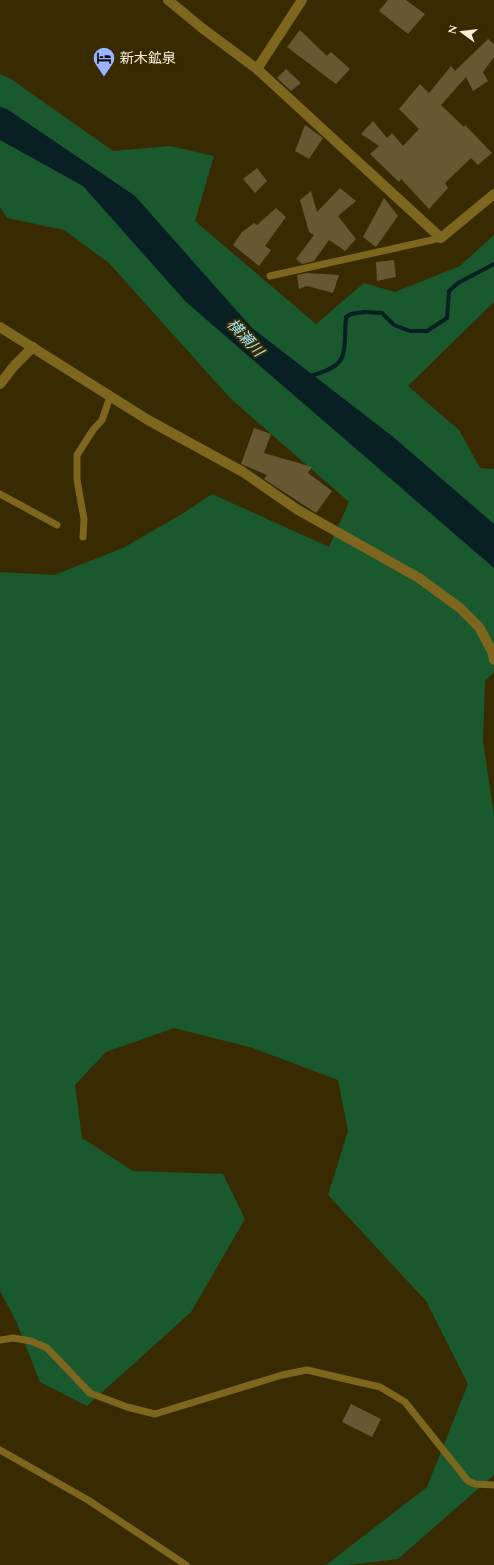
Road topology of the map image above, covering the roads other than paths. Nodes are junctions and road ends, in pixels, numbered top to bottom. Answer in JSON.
{"nodes":[{"id":1,"x":168,"y":0,"type":"edge"},
{"id":2,"x":302,"y":0,"type":"edge"},
{"id":3,"x":257,"y":69,"type":"junction"},
{"id":4,"x":494,"y":194,"type":"edge"},
{"id":5,"x":441,"y":238,"type":"junction"},
{"id":6,"x":270,"y":276,"type":"dead end"},
{"id":7,"x":0,"y":326,"type":"edge"},
{"id":8,"x":33,"y":347,"type":"junction"},
{"id":9,"x":0,"y":384,"type":"edge"},
{"id":10,"x":110,"y":397,"type":"junction"},
{"id":11,"x":0,"y":494,"type":"edge"},
{"id":12,"x":57,"y":525,"type":"dead end"},
{"id":13,"x":83,"y":537,"type":"dead end"},
{"id":14,"x":494,"y":660,"type":"edge"},
{"id":15,"x":0,"y":1340,"type":"edge"},
{"id":16,"x":0,"y":1450,"type":"edge"},
{"id":17,"x":494,"y":1485,"type":"edge"},
{"id":18,"x":186,"y":1565,"type":"edge"}],
"edges":[{"from":1,"to":3,"type":"street"},
{"from":2,"to":3,"type":"street"},
{"from":3,"to":5,"type":"street"},
{"from":4,"to":5,"type":"street"},
{"from":5,"to":6,"type":"lane"},
{"from":7,"to":8,"type":"street"},
{"from":8,"to":9,"type":"street"},
{"from":8,"to":10,"type":"street"},
{"from":10,"to":13,"type":"lane"},
{"from":10,"to":14,"type":"street"},
{"from":11,"to":12,"type":"lane"},
{"from":15,"to":17,"type":"lane"},
{"from":16,"to":18,"type":"lane"}]}
